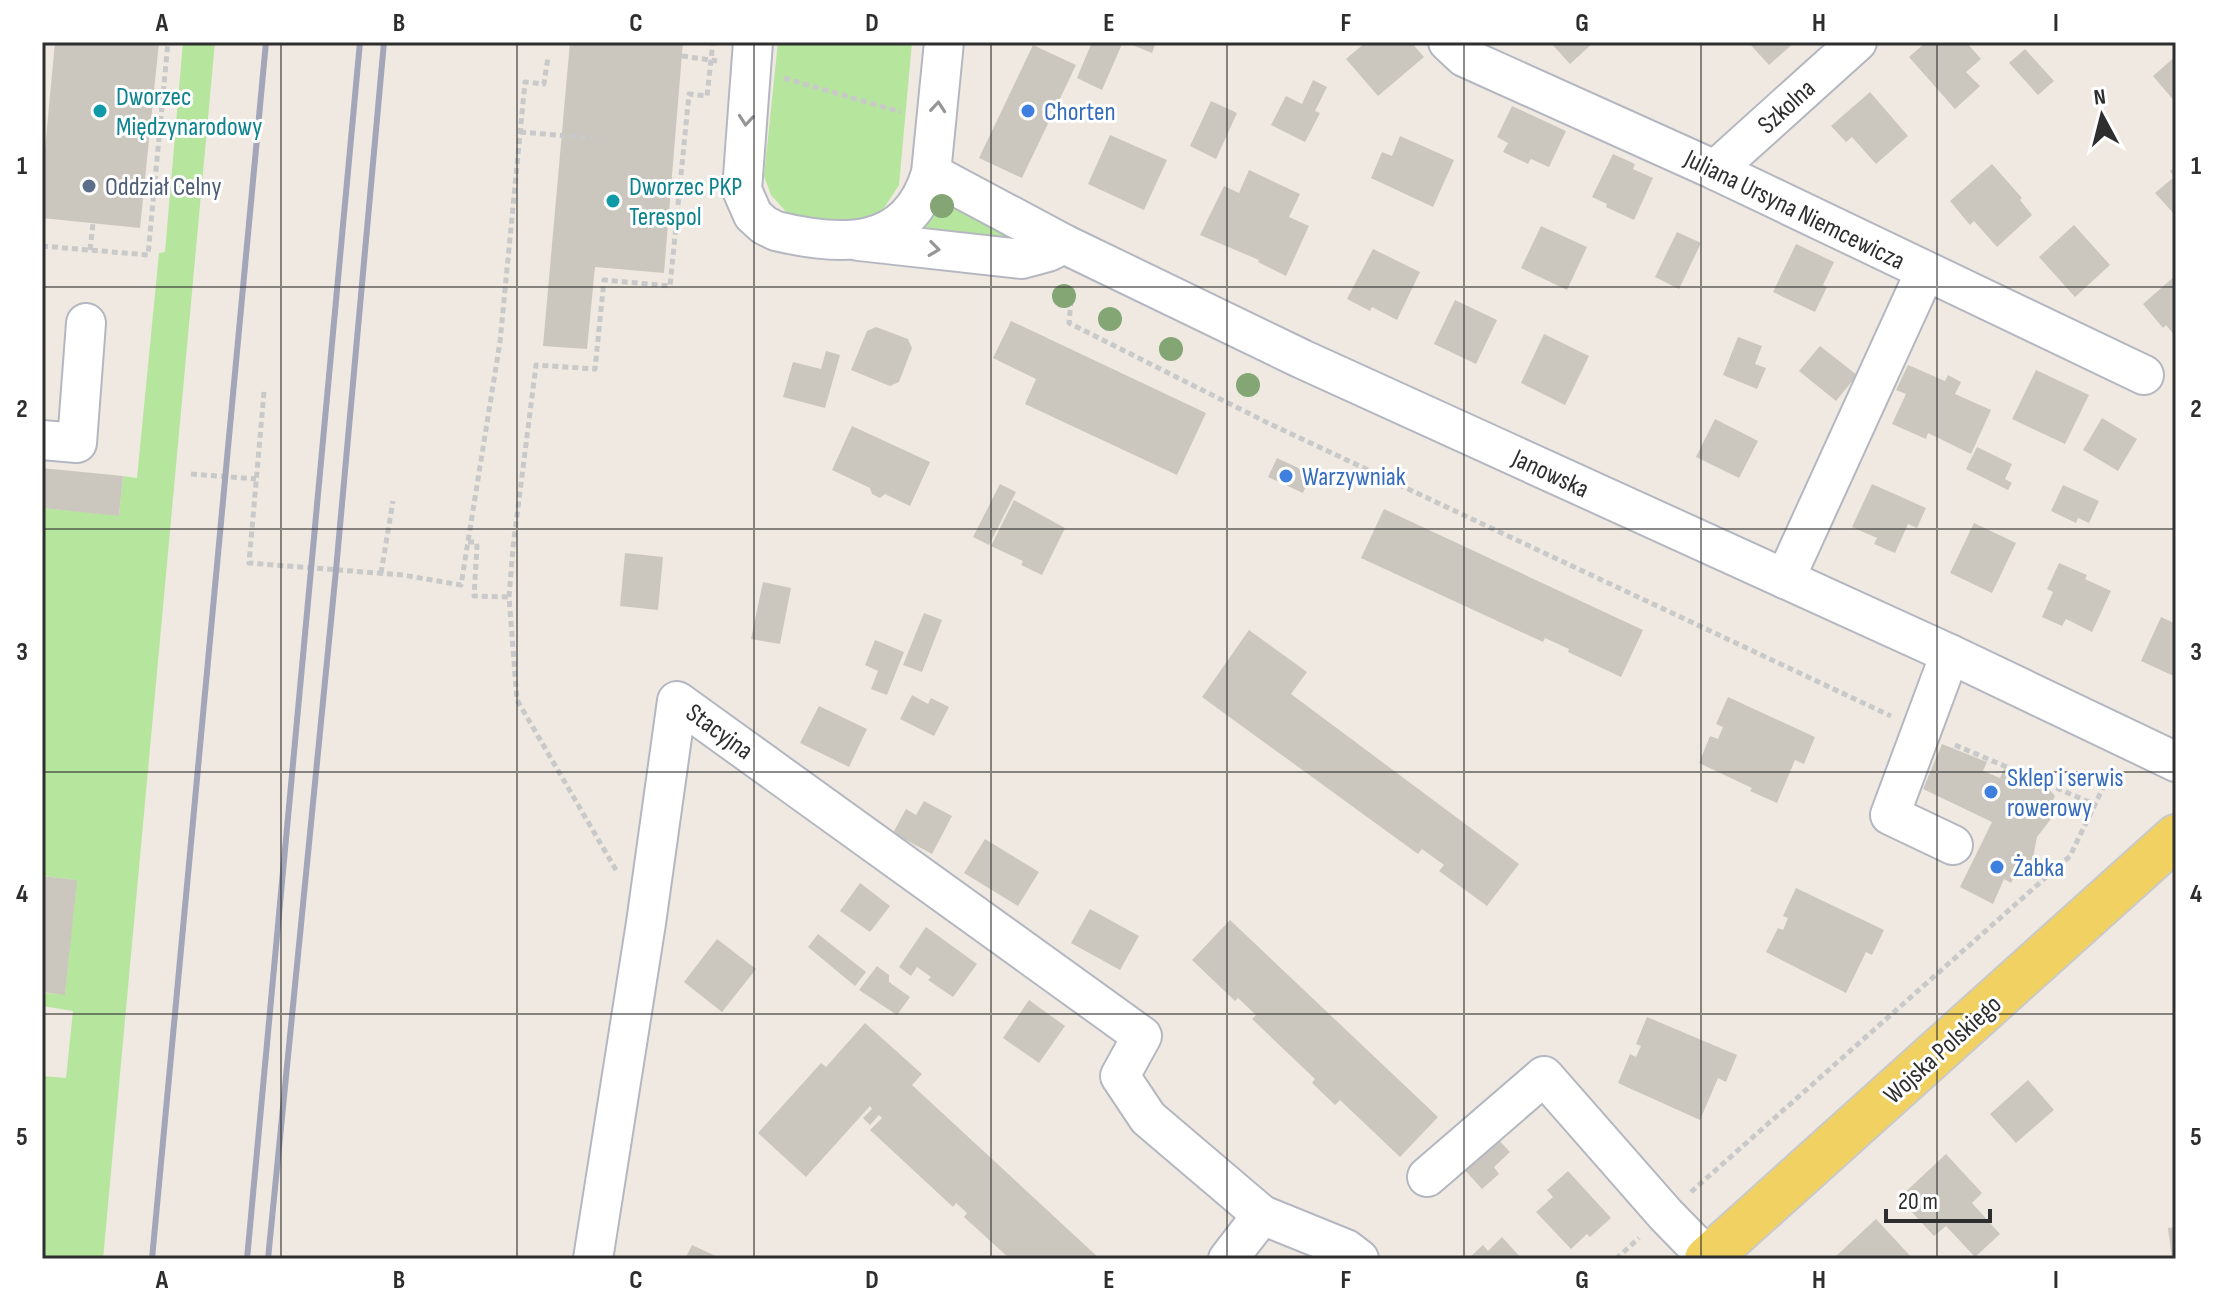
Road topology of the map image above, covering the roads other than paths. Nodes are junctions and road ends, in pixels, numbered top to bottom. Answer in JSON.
{"nodes":[{"id":1,"x":753,"y":42,"type":"edge"},
{"id":2,"x":944,"y":42,"type":"edge"},
{"id":3,"x":1448,"y":42,"type":"edge"},
{"id":4,"x":1857,"y":42,"type":"edge"},
{"id":5,"x":1715,"y":170,"type":"junction"},
{"id":6,"x":931,"y":173,"type":"junction"},
{"id":7,"x":856,"y":240,"type":"junction"},
{"id":8,"x":1064,"y":244,"type":"junction"},
{"id":9,"x":1925,"y":272,"type":"junction"},
{"id":10,"x":86,"y":323,"type":"dead end"},
{"id":11,"x":2144,"y":375,"type":"dead end"},
{"id":12,"x":42,"y":440,"type":"edge"},
{"id":13,"x":1785,"y":579,"type":"junction"},
{"id":14,"x":1950,"y":654,"type":"junction"},
{"id":15,"x":2176,"y":762,"type":"edge"},
{"id":16,"x":2176,"y":837,"type":"edge"},
{"id":17,"x":1953,"y":845,"type":"dead end"},
{"id":18,"x":1427,"y":1177,"type":"dead end"},
{"id":19,"x":1262,"y":1215,"type":"junction"},
{"id":20,"x":593,"y":1259,"type":"edge"},
{"id":21,"x":1228,"y":1259,"type":"edge"},
{"id":22,"x":1359,"y":1259,"type":"edge"},
{"id":23,"x":1707,"y":1259,"type":"edge"}],
"edges":[{"from":1,"to":7,"type":"street","one_way":true},
{"from":6,"to":2,"type":"street","one_way":true},
{"from":3,"to":5,"type":"street","name":"Juliana Ursyna Niemcewicza"},
{"from":4,"to":5,"type":"street","name":"Szkolna"},
{"from":5,"to":9,"type":"street","name":"Juliana Ursyna Niemcewicza"},
{"from":6,"to":7,"type":"street"},
{"from":6,"to":8,"type":"street","name":"Janowska"},
{"from":7,"to":8,"type":"street","one_way":true},
{"from":8,"to":13,"type":"street","name":"Janowska"},
{"from":9,"to":11,"type":"street","name":"Juliana Ursyna Niemcewicza"},
{"from":9,"to":13,"type":"street"},
{"from":10,"to":12,"type":"street"},
{"from":13,"to":14,"type":"street","name":"Janowska"},
{"from":14,"to":15,"type":"street","name":"Janowska"},
{"from":14,"to":17,"type":"street"},
{"from":16,"to":23,"type":"main road","name":"Wojska Polskiego"},
{"from":18,"to":23,"type":"street"},
{"from":19,"to":20,"type":"street","name":"Stacyjna"},
{"from":19,"to":21,"type":"street"},
{"from":19,"to":22,"type":"street"}]}
